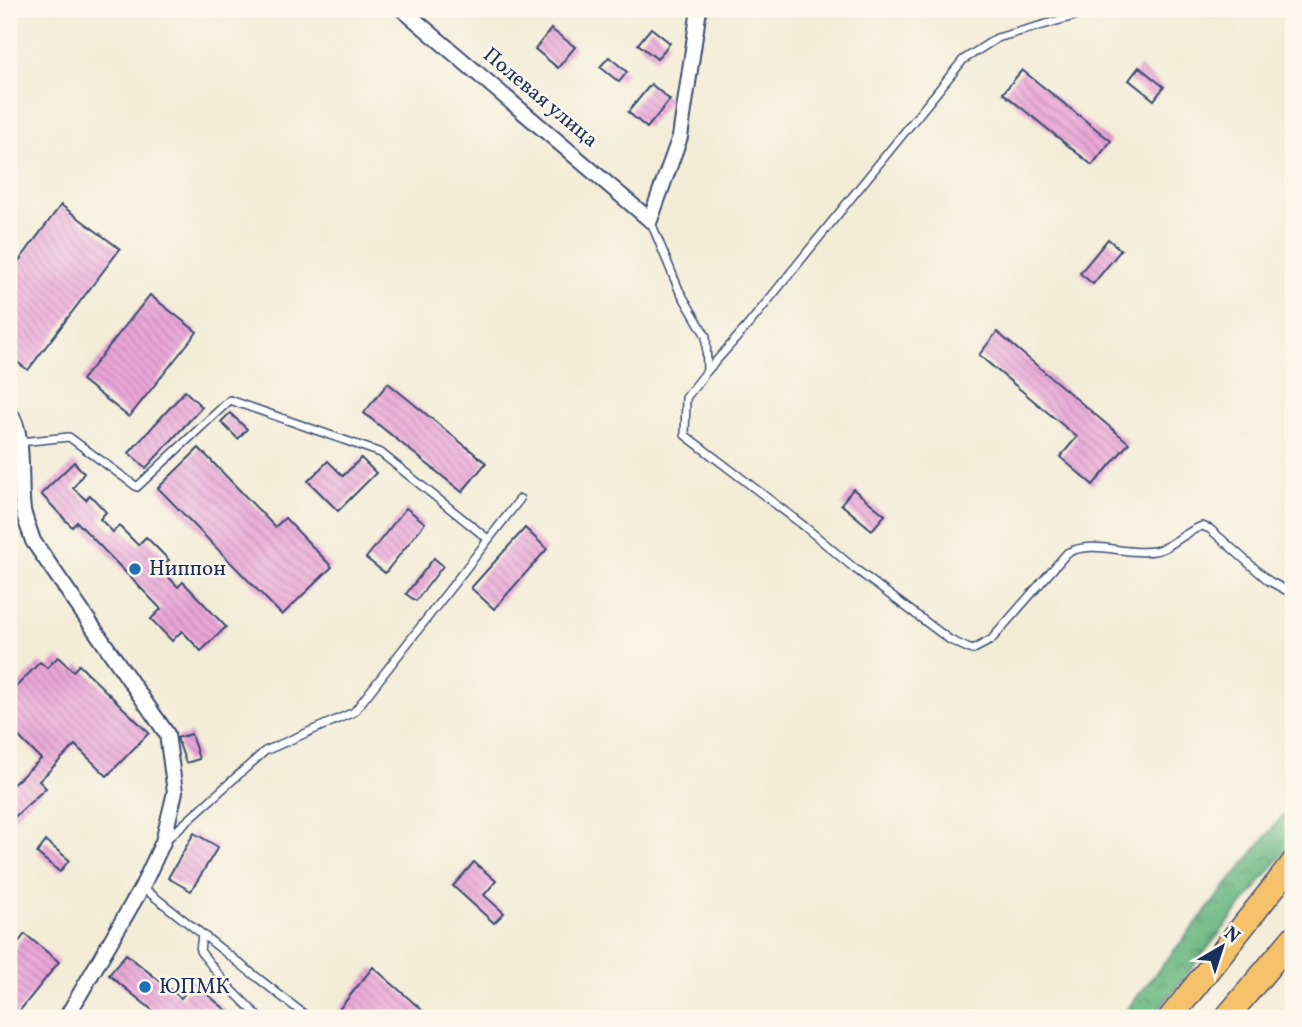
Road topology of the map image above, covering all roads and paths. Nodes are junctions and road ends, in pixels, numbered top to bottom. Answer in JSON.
{"nodes":[{"id":1,"x":402,"y":9,"type":"edge"},
{"id":2,"x":699,"y":9,"type":"edge"},
{"id":3,"x":1099,"y":9,"type":"edge"},
{"id":4,"x":650,"y":220,"type":"junction"},
{"id":5,"x":708,"y":371,"type":"junction"},
{"id":6,"x":9,"y":412,"type":"edge"},
{"id":7,"x":19,"y":442,"type":"junction"},
{"id":8,"x":520,"y":499,"type":"dead end"},
{"id":9,"x":488,"y":539,"type":"junction"},
{"id":10,"x":1293,"y":594,"type":"edge"},
{"id":11,"x":163,"y":842,"type":"junction"},
{"id":12,"x":1293,"y":863,"type":"edge"},
{"id":13,"x":142,"y":887,"type":"junction"},
{"id":14,"x":202,"y":934,"type":"junction"},
{"id":15,"x":1293,"y":938,"type":"edge"},
{"id":16,"x":66,"y":1018,"type":"edge"},
{"id":17,"x":260,"y":1018,"type":"edge"},
{"id":18,"x":309,"y":1018,"type":"edge"},
{"id":19,"x":1170,"y":1018,"type":"edge"},
{"id":20,"x":1226,"y":1018,"type":"edge"}],
"edges":[{"from":1,"to":4,"type":"street","name":"Полевая улица"},
{"from":2,"to":4,"type":"street"},
{"from":3,"to":5,"type":"lane"},
{"from":4,"to":5,"type":"lane"},
{"from":5,"to":10,"type":"lane"},
{"from":6,"to":7,"type":"street"},
{"from":7,"to":9,"type":"lane"},
{"from":7,"to":11,"type":"street"},
{"from":8,"to":9,"type":"lane"},
{"from":9,"to":11,"type":"lane"},
{"from":11,"to":13,"type":"street"},
{"from":12,"to":19,"type":"main road"},
{"from":13,"to":14,"type":"lane"},
{"from":13,"to":16,"type":"street"},
{"from":14,"to":17,"type":"lane"},
{"from":14,"to":18,"type":"lane"},
{"from":15,"to":20,"type":"main road"}]}
